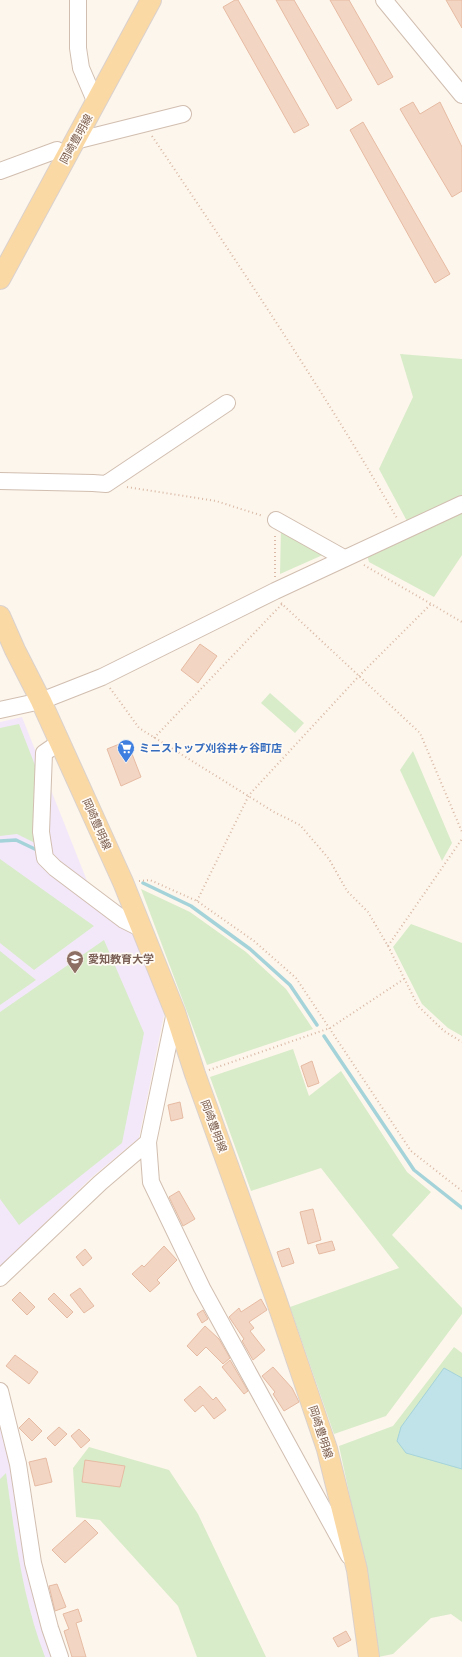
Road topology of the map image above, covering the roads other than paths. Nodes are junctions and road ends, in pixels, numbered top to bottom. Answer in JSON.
{"nodes":[{"id":1,"x":78,"y":0,"type":"edge"},
{"id":2,"x":151,"y":0,"type":"edge"},
{"id":3,"x":384,"y":0,"type":"edge"},
{"id":4,"x":462,"y":95,"type":"edge"},
{"id":5,"x":96,"y":103,"type":"junction"},
{"id":6,"x":183,"y":114,"type":"dead end"},
{"id":7,"x":71,"y":149,"type":"junction"},
{"id":8,"x":0,"y":171,"type":"edge"},
{"id":9,"x":0,"y":279,"type":"edge"},
{"id":10,"x":227,"y":403,"type":"dead end"},
{"id":11,"x":0,"y":481,"type":"edge"},
{"id":12,"x":462,"y":504,"type":"edge"},
{"id":13,"x":276,"y":520,"type":"road end"},
{"id":14,"x":349,"y":556,"type":"junction"},
{"id":15,"x":0,"y":616,"type":"edge"},
{"id":16,"x":8,"y":649,"type":"edge"},
{"id":17,"x":41,"y":701,"type":"junction"},
{"id":18,"x":0,"y":710,"type":"edge"},
{"id":19,"x":60,"y":742,"type":"junction"},
{"id":20,"x":142,"y":929,"type":"junction"},
{"id":21,"x":175,"y":1012,"type":"junction"},
{"id":22,"x":148,"y":1142,"type":"junction"},
{"id":23,"x":0,"y":1278,"type":"edge"},
{"id":24,"x":0,"y":1391,"type":"edge"},
{"id":25,"x":357,"y":1570,"type":"junction"},
{"id":26,"x":60,"y":1657,"type":"edge"},
{"id":27,"x":369,"y":1657,"type":"edge"}],
"edges":[{"from":1,"to":5,"type":"street"},
{"from":2,"to":5,"type":"main road","name":"岡崎豊明線"},
{"from":3,"to":4,"type":"street"},
{"from":5,"to":7,"type":"main road","name":"岡崎豊明線"},
{"from":6,"to":7,"type":"street"},
{"from":7,"to":8,"type":"street"},
{"from":7,"to":9,"type":"main road","name":"岡崎豊明線"},
{"from":10,"to":11,"type":"street"},
{"from":12,"to":14,"type":"street"},
{"from":13,"to":14,"type":"street"},
{"from":14,"to":17,"type":"street"},
{"from":15,"to":16,"type":"main road","name":"岡崎豊明線"},
{"from":16,"to":17,"type":"main road","name":"岡崎豊明線"},
{"from":17,"to":18,"type":"street"},
{"from":17,"to":19,"type":"main road","name":"岡崎豊明線"},
{"from":19,"to":20,"type":"main road","name":"岡崎豊明線"},
{"from":19,"to":20,"type":"street"},
{"from":20,"to":21,"type":"main road","name":"岡崎豊明線"},
{"from":21,"to":22,"type":"street"},
{"from":21,"to":25,"type":"main road","name":"岡崎豊明線"},
{"from":22,"to":23,"type":"street"},
{"from":22,"to":25,"type":"street"},
{"from":24,"to":26,"type":"street"},
{"from":25,"to":27,"type":"main road","name":"岡崎豊明線"}]}
